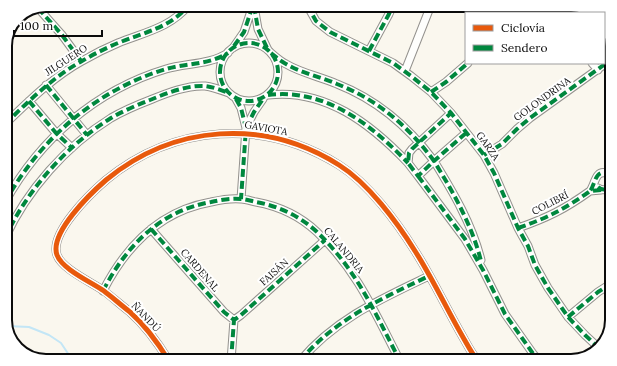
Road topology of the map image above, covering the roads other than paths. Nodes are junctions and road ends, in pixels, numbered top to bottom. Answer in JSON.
{"nodes":[{"id":1,"x":183,"y":12,"type":"edge"},
{"id":2,"x":251,"y":12,"type":"edge"},
{"id":3,"x":255,"y":12,"type":"edge"},
{"id":4,"x":311,"y":12,"type":"edge"},
{"id":5,"x":390,"y":12,"type":"edge"},
{"id":6,"x":428,"y":12,"type":"edge"},
{"id":7,"x":42,"y":13,"type":"edge"},
{"id":8,"x":369,"y":50,"type":"junction"},
{"id":9,"x":269,"y":51,"type":"junction"},
{"id":10,"x":229,"y":52,"type":"junction"},
{"id":11,"x":81,"y":61,"type":"junction"},
{"id":12,"x":467,"y":64,"type":"edge"},
{"id":13,"x":593,"y":64,"type":"edge"},
{"id":14,"x":605,"y":64,"type":"edge"},
{"id":15,"x":598,"y":70,"type":"junction"},
{"id":16,"x":405,"y":72,"type":"junction"},
{"id":17,"x":46,"y":85,"type":"junction"},
{"id":18,"x":431,"y":92,"type":"junction"},
{"id":19,"x":229,"y":93,"type":"junction"},
{"id":20,"x":266,"y":96,"type":"junction"},
{"id":21,"x":236,"y":99,"type":"junction"},
{"id":22,"x":29,"y":101,"type":"junction"},
{"id":23,"x":451,"y":113,"type":"junction"},
{"id":24,"x":12,"y":117,"type":"edge"},
{"id":25,"x":73,"y":118,"type":"junction"},
{"id":26,"x":246,"y":131,"type":"junction"},
{"id":27,"x":56,"y":133,"type":"junction"},
{"id":28,"x":466,"y":133,"type":"junction"},
{"id":29,"x":87,"y":135,"type":"junction"},
{"id":30,"x":419,"y":142,"type":"junction"},
{"id":31,"x":72,"y":148,"type":"junction"},
{"id":32,"x":484,"y":155,"type":"junction"},
{"id":33,"x":434,"y":161,"type":"junction"},
{"id":34,"x":408,"y":163,"type":"junction"},
{"id":35,"x":605,"y":174,"type":"edge"},
{"id":36,"x":418,"y":176,"type":"junction"},
{"id":37,"x":595,"y":182,"type":"junction"},
{"id":38,"x":605,"y":189,"type":"edge"},
{"id":39,"x":601,"y":190,"type":"junction"},
{"id":40,"x":590,"y":191,"type":"junction"},
{"id":41,"x":12,"y":192,"type":"edge"},
{"id":42,"x":241,"y":199,"type":"junction"},
{"id":43,"x":12,"y":224,"type":"edge"},
{"id":44,"x":518,"y":228,"type":"junction"},
{"id":45,"x":151,"y":229,"type":"junction"},
{"id":46,"x":325,"y":240,"type":"junction"},
{"id":47,"x":483,"y":270,"type":"junction"},
{"id":48,"x":429,"y":276,"type":"junction"},
{"id":49,"x":605,"y":288,"type":"edge"},
{"id":50,"x":103,"y":290,"type":"junction"},
{"id":51,"x":371,"y":304,"type":"junction"},
{"id":52,"x":568,"y":317,"type":"junction"},
{"id":53,"x":235,"y":319,"type":"junction"},
{"id":54,"x":595,"y":344,"type":"edge"},
{"id":55,"x":165,"y":354,"type":"edge"},
{"id":56,"x":232,"y":354,"type":"edge"},
{"id":57,"x":306,"y":354,"type":"edge"},
{"id":58,"x":396,"y":354,"type":"edge"},
{"id":59,"x":473,"y":354,"type":"edge"},
{"id":60,"x":533,"y":354,"type":"edge"}],
"edges":[{"from":1,"to":11,"type":"street","name":"JILGUERO"},
{"from":2,"to":10,"type":"street"},
{"from":3,"to":9,"type":"street"},
{"from":4,"to":8,"type":"street","name":"GARZA"},
{"from":5,"to":8,"type":"street"},
{"from":6,"to":16,"type":"street"},
{"from":7,"to":11,"type":"street"},
{"from":8,"to":16,"type":"street","name":"GARZA"},
{"from":9,"to":10,"type":"street"},
{"from":9,"to":20,"type":"street"},
{"from":9,"to":30,"type":"street"},
{"from":10,"to":19,"type":"street"},
{"from":10,"to":25,"type":"street"},
{"from":11,"to":17,"type":"street","name":"JILGUERO"},
{"from":12,"to":18,"type":"street"},
{"from":13,"to":15,"type":"street"},
{"from":14,"to":15,"type":"street","name":"GOLONDRINA"},
{"from":15,"to":32,"type":"street","name":"GOLONDRINA"},
{"from":16,"to":18,"type":"street","name":"GARZA"},
{"from":17,"to":22,"type":"street","name":"JILGUERO"},
{"from":17,"to":25,"type":"street"},
{"from":18,"to":23,"type":"street","name":"GARZA"},
{"from":19,"to":21,"type":"street"},
{"from":19,"to":29,"type":"street"},
{"from":20,"to":21,"type":"street"},
{"from":20,"to":26,"type":"street"},
{"from":20,"to":34,"type":"street"},
{"from":21,"to":26,"type":"street"},
{"from":22,"to":24,"type":"street","name":"JILGUERO"},
{"from":22,"to":27,"type":"street"},
{"from":23,"to":28,"type":"street","name":"GARZA"},
{"from":23,"to":30,"type":"street"},
{"from":25,"to":27,"type":"street"},
{"from":25,"to":29,"type":"street"},
{"from":26,"to":42,"type":"street"},
{"from":26,"to":48,"type":"street","name":"GAVIOTA"},
{"from":26,"to":50,"type":"street","name":"GAVIOTA"},
{"from":27,"to":31,"type":"street"},
{"from":27,"to":41,"type":"street"},
{"from":28,"to":32,"type":"street","name":"GARZA"},
{"from":28,"to":33,"type":"street"},
{"from":29,"to":31,"type":"street"},
{"from":30,"to":33,"type":"street"},
{"from":30,"to":34,"type":"street"},
{"from":31,"to":43,"type":"street"},
{"from":32,"to":44,"type":"street","name":"GARZA"},
{"from":33,"to":36,"type":"street"},
{"from":33,"to":47,"type":"street"},
{"from":34,"to":36,"type":"street"},
{"from":35,"to":37,"type":"street"},
{"from":36,"to":47,"type":"street"},
{"from":37,"to":39,"type":"street"},
{"from":37,"to":40,"type":"street"},
{"from":38,"to":39,"type":"street"},
{"from":39,"to":40,"type":"street"},
{"from":40,"to":44,"type":"street","name":"COLIBRÍ"},
{"from":42,"to":45,"type":"street","name":"CALANDRIA"},
{"from":42,"to":46,"type":"street","name":"CALANDRIA"},
{"from":44,"to":52,"type":"street","name":"GARZA"},
{"from":45,"to":50,"type":"street","name":"CALANDRIA"},
{"from":45,"to":53,"type":"street","name":"CARDENAL"},
{"from":46,"to":51,"type":"street","name":"CALANDRIA"},
{"from":46,"to":53,"type":"street","name":"FAISÁN"},
{"from":47,"to":60,"type":"street"},
{"from":48,"to":51,"type":"street"},
{"from":48,"to":59,"type":"street","name":"GAVIOTA"},
{"from":49,"to":52,"type":"street"},
{"from":50,"to":55,"type":"street","name":"ÑANDÚ"},
{"from":51,"to":57,"type":"street"},
{"from":51,"to":58,"type":"street","name":"CALANDRIA"},
{"from":52,"to":54,"type":"street","name":"GARZA"},
{"from":53,"to":56,"type":"street"}]}
